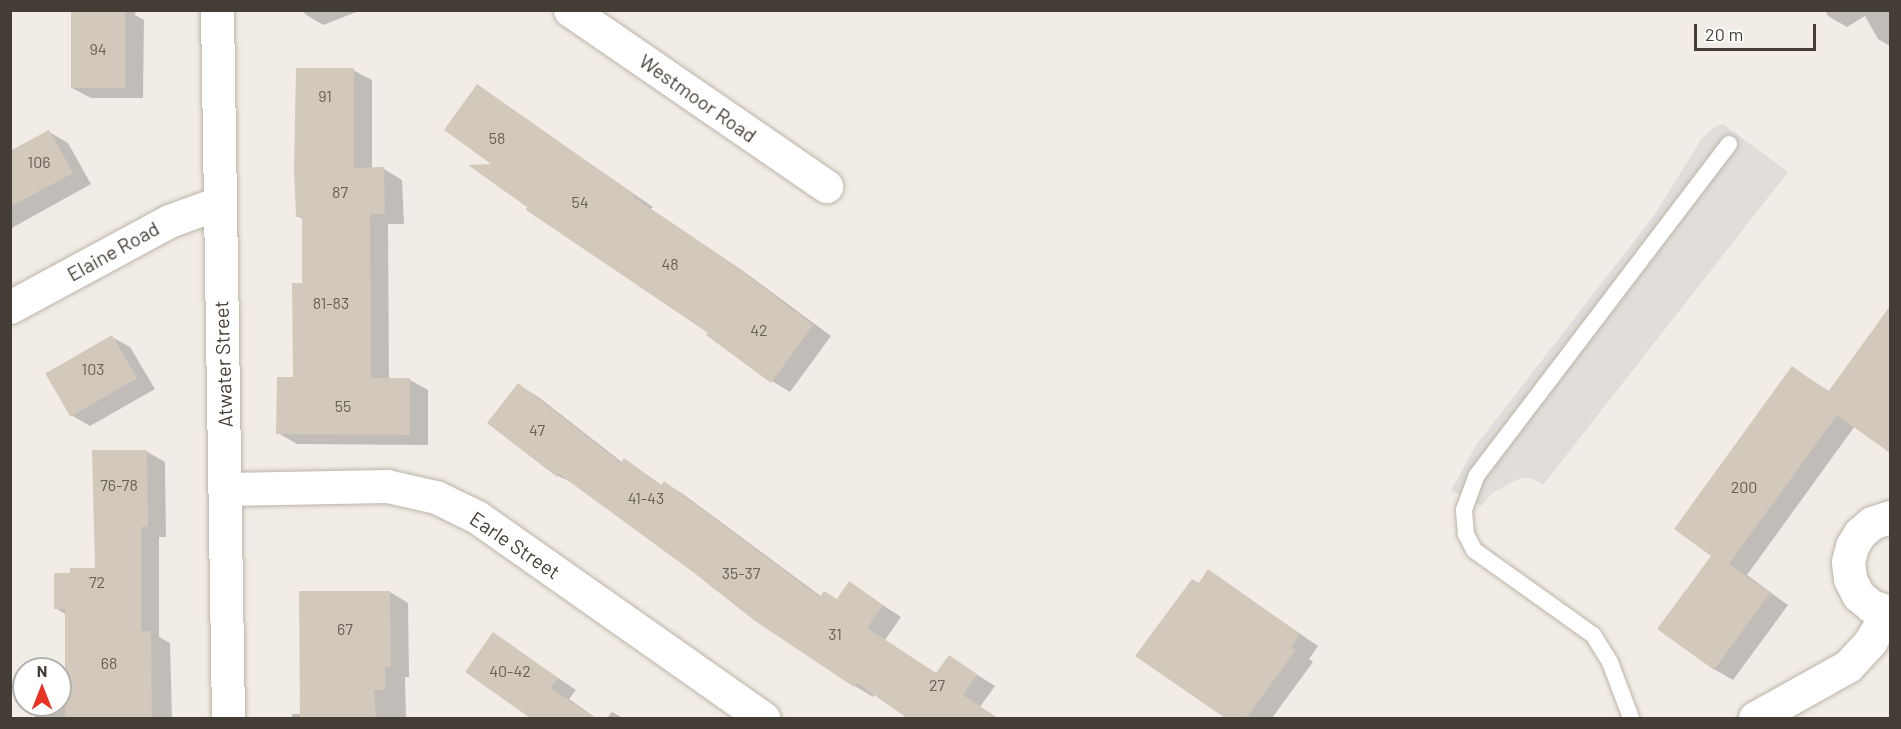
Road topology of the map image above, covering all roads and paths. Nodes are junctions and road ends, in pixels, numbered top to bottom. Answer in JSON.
{"nodes":[{"id":1,"x":217,"y":10,"type":"edge"},
{"id":2,"x":570,"y":10,"type":"edge"},
{"id":3,"x":1729,"y":144,"type":"dead end"},
{"id":4,"x":826,"y":186,"type":"dead end"},
{"id":5,"x":219,"y":203,"type":"junction"},
{"id":6,"x":10,"y":307,"type":"edge"},
{"id":7,"x":226,"y":489,"type":"junction"},
{"id":8,"x":1890,"y":517,"type":"edge"},
{"id":9,"x":1889,"y":612,"type":"edge"},
{"id":10,"x":228,"y":718,"type":"edge"},
{"id":11,"x":763,"y":718,"type":"edge"},
{"id":12,"x":1631,"y":718,"type":"edge"},
{"id":13,"x":1755,"y":718,"type":"edge"}],
"edges":[{"from":1,"to":5,"type":"street","name":"Atwater Street"},
{"from":2,"to":4,"type":"street","name":"Westmoor Road"},
{"from":3,"to":12,"type":"lane"},
{"from":5,"to":6,"type":"street","name":"Elaine Road"},
{"from":5,"to":7,"type":"street","name":"Atwater Street"},
{"from":7,"to":10,"type":"street","name":"Atwater Street"},
{"from":7,"to":11,"type":"street","name":"Earle Street"},
{"from":8,"to":9,"type":"street"},
{"from":9,"to":13,"type":"street"}]}
